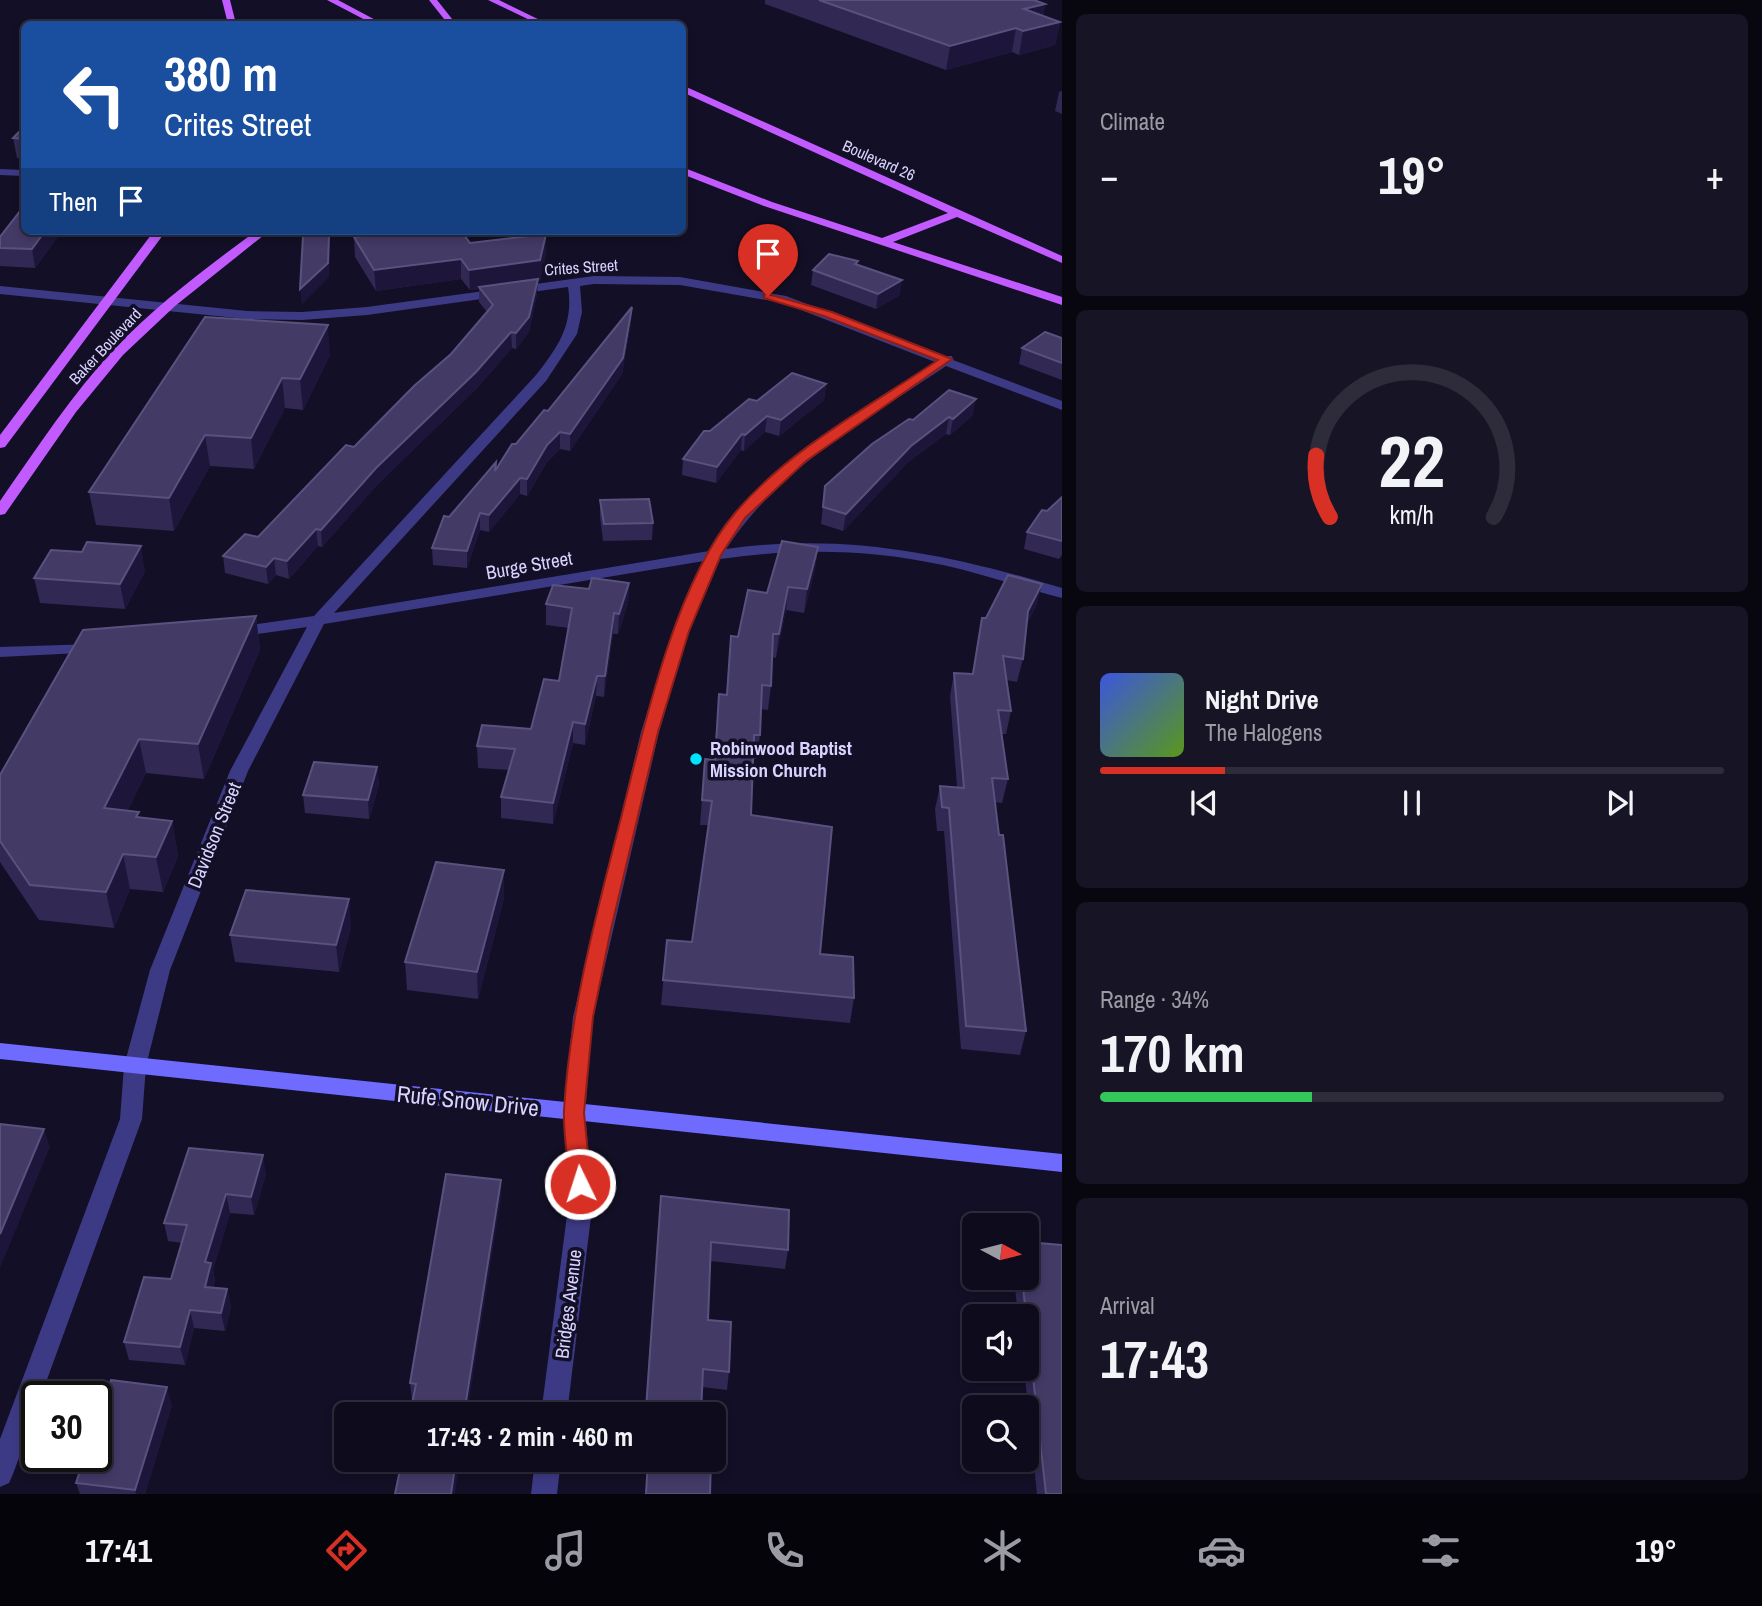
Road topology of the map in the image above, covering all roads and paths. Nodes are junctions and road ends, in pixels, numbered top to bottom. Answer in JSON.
{"nodes":[{"id":1,"x":226,"y":0,"type":"edge"},
{"id":2,"x":331,"y":0,"type":"edge"},
{"id":3,"x":433,"y":0,"type":"edge"},
{"id":4,"x":492,"y":0,"type":"edge"},
{"id":5,"x":231,"y":21,"type":"edge"},
{"id":6,"x":373,"y":21,"type":"edge"},
{"id":7,"x":450,"y":21,"type":"edge"},
{"id":8,"x":538,"y":21,"type":"edge"},
{"id":9,"x":686,"y":90,"type":"edge"},
{"id":10,"x":0,"y":172,"type":"edge"},
{"id":11,"x":686,"y":172,"type":"edge"},
{"id":12,"x":21,"y":173,"type":"edge"},
{"id":13,"x":957,"y":213,"type":"junction"},
{"id":14,"x":157,"y":235,"type":"edge"},
{"id":15,"x":258,"y":235,"type":"edge"},
{"id":16,"x":882,"y":242,"type":"junction"},
{"id":17,"x":1062,"y":260,"type":"edge"},
{"id":18,"x":573,"y":282,"type":"junction"},
{"id":19,"x":0,"y":290,"type":"edge"},
{"id":20,"x":107,"y":300,"type":"junction"},
{"id":21,"x":1062,"y":301,"type":"edge"},
{"id":22,"x":169,"y":307,"type":"junction"},
{"id":23,"x":947,"y":359,"type":"junction"},
{"id":24,"x":1062,"y":406,"type":"edge"},
{"id":25,"x":0,"y":444,"type":"edge"},
{"id":26,"x":0,"y":511,"type":"edge"},
{"id":27,"x":714,"y":555,"type":"junction"},
{"id":28,"x":1062,"y":593,"type":"edge"},
{"id":29,"x":318,"y":621,"type":"junction"},
{"id":30,"x":221,"y":634,"type":"edge"},
{"id":31,"x":111,"y":649,"type":"edge"},
{"id":32,"x":0,"y":652,"type":"edge"},
{"id":33,"x":0,"y":1051,"type":"edge"},
{"id":34,"x":135,"y":1066,"type":"junction"},
{"id":35,"x":574,"y":1113,"type":"junction"},
{"id":36,"x":1062,"y":1163,"type":"edge"},
{"id":37,"x":556,"y":1402,"type":"edge"},
{"id":38,"x":547,"y":1472,"type":"edge"},
{"id":39,"x":0,"y":1474,"type":"edge"},
{"id":40,"x":544,"y":1494,"type":"edge"}],
"edges":[{"from":1,"to":5,"type":"main road"},
{"from":2,"to":6,"type":"main road"},
{"from":3,"to":7,"type":"main road"},
{"from":4,"to":8,"type":"main road"},
{"from":9,"to":13,"type":"main road","name":"Boulevard 26"},
{"from":10,"to":12,"type":"street"},
{"from":11,"to":16,"type":"main road"},
{"from":13,"to":16,"type":"main road"},
{"from":13,"to":17,"type":"main road","name":"Boulevard 26"},
{"from":14,"to":20,"type":"main road","name":"Baker Boulevard"},
{"from":15,"to":22,"type":"main road","name":"Baker Boulevard"},
{"from":16,"to":21,"type":"main road"},
{"from":18,"to":22,"type":"street","name":"Crites Street"},
{"from":18,"to":23,"type":"street","name":"Crites Street"},
{"from":18,"to":29,"type":"street","name":"Davidson Street"},
{"from":19,"to":20,"type":"street","name":"Crites Street"},
{"from":20,"to":22,"type":"street","name":"Crites Street"},
{"from":20,"to":25,"type":"main road","name":"Baker Boulevard"},
{"from":22,"to":26,"type":"main road","name":"Baker Boulevard"},
{"from":23,"to":24,"type":"street","name":"Crites Street"},
{"from":23,"to":27,"type":"street","name":"Bridges Avenue"},
{"from":27,"to":28,"type":"street","name":"Burge Street"},
{"from":27,"to":29,"type":"street","name":"Burge Street"},
{"from":27,"to":35,"type":"street","name":"Bridges Avenue"},
{"from":29,"to":30,"type":"street","name":"Burge Street"},
{"from":29,"to":34,"type":"street","name":"Davidson Street"},
{"from":31,"to":32,"type":"street"},
{"from":33,"to":34,"type":"main road","name":"Rufe Snow Drive"},
{"from":34,"to":35,"type":"main road","name":"Rufe Snow Drive"},
{"from":34,"to":39,"type":"street","name":"Davidson Street"},
{"from":35,"to":36,"type":"main road","name":"Rufe Snow Drive"},
{"from":35,"to":37,"type":"street","name":"Bridges Avenue"},
{"from":38,"to":40,"type":"street"}]}
